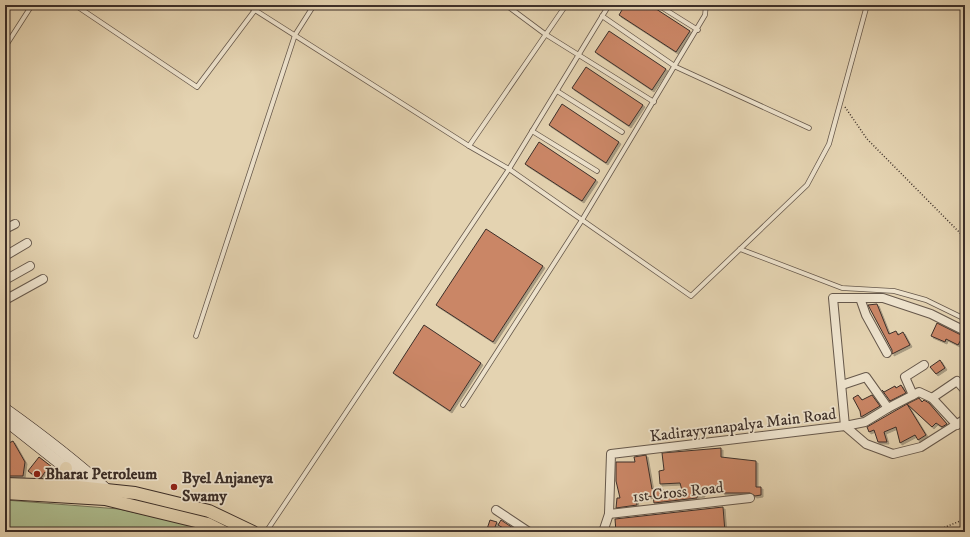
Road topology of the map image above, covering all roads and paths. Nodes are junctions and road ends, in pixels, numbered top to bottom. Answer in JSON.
{"nodes":[{"id":1,"x":32,"y":5,"type":"edge"},
{"id":2,"x":75,"y":5,"type":"edge"},
{"id":3,"x":247,"y":5,"type":"edge"},
{"id":4,"x":314,"y":5,"type":"edge"},
{"id":5,"x":506,"y":5,"type":"edge"},
{"id":6,"x":566,"y":5,"type":"edge"},
{"id":7,"x":610,"y":5,"type":"edge"},
{"id":8,"x":658,"y":5,"type":"edge"},
{"id":9,"x":706,"y":5,"type":"edge"},
{"id":10,"x":867,"y":5,"type":"edge"},
{"id":11,"x":961,"y":5,"type":"edge"},
{"id":12,"x":965,"y":8,"type":"edge"},
{"id":13,"x":255,"y":10,"type":"junction"},
{"id":14,"x":602,"y":16,"type":"junction"},
{"id":15,"x":698,"y":30,"type":"junction"},
{"id":16,"x":545,"y":34,"type":"junction"},
{"id":17,"x":295,"y":35,"type":"junction"},
{"id":18,"x":5,"y":47,"type":"edge"},
{"id":19,"x":579,"y":55,"type":"junction"},
{"id":20,"x":676,"y":67,"type":"junction"},
{"id":21,"x":556,"y":91,"type":"junction"},
{"id":22,"x":841,"y":95,"type":"junction"},
{"id":23,"x":654,"y":102,"type":"junction"},
{"id":24,"x":809,"y":128,"type":"dead end"},
{"id":25,"x":532,"y":131,"type":"junction"},
{"id":26,"x":622,"y":132,"type":"dead end"},
{"id":27,"x":469,"y":146,"type":"junction"},
{"id":28,"x":509,"y":169,"type":"junction"},
{"id":29,"x":597,"y":171,"type":"dead end"},
{"id":30,"x":582,"y":220,"type":"junction"},
{"id":31,"x":15,"y":224,"type":"dead end"},
{"id":32,"x":5,"y":229,"type":"edge"},
{"id":33,"x":965,"y":238,"type":"edge"},
{"id":34,"x":27,"y":243,"type":"dead end"},
{"id":35,"x":740,"y":249,"type":"junction"},
{"id":36,"x":5,"y":256,"type":"edge"},
{"id":37,"x":30,"y":266,"type":"dead end"},
{"id":38,"x":43,"y":279,"type":"dead end"},
{"id":39,"x":5,"y":280,"type":"edge"},
{"id":40,"x":860,"y":298,"type":"junction"},
{"id":41,"x":5,"y":300,"type":"edge"},
{"id":42,"x":965,"y":320,"type":"edge"},
{"id":43,"x":965,"y":331,"type":"edge"},
{"id":44,"x":196,"y":336,"type":"dead end"},
{"id":45,"x":887,"y":353,"type":"dead end"},
{"id":46,"x":924,"y":365,"type":"dead end"},
{"id":47,"x":842,"y":385,"type":"junction"},
{"id":48,"x":965,"y":390,"type":"edge"},
{"id":49,"x":913,"y":395,"type":"junction"},
{"id":50,"x":932,"y":398,"type":"junction"},
{"id":51,"x":463,"y":405,"type":"dead end"},
{"id":52,"x":888,"y":408,"type":"junction"},
{"id":53,"x":5,"y":409,"type":"edge"},
{"id":54,"x":5,"y":420,"type":"edge"},
{"id":55,"x":965,"y":420,"type":"edge"},
{"id":56,"x":957,"y":425,"type":"junction"},
{"id":57,"x":845,"y":426,"type":"junction"},
{"id":58,"x":66,"y":468,"type":"junction"},
{"id":59,"x":5,"y":484,"type":"edge"},
{"id":60,"x":56,"y":487,"type":"junction"},
{"id":61,"x":5,"y":493,"type":"edge"},
{"id":62,"x":91,"y":493,"type":"junction"},
{"id":63,"x":105,"y":494,"type":"junction"},
{"id":64,"x":750,"y":498,"type":"dead end"},
{"id":65,"x":496,"y":510,"type":"dead end"},
{"id":66,"x":609,"y":514,"type":"junction"},
{"id":67,"x":965,"y":519,"type":"edge"},
{"id":68,"x":224,"y":532,"type":"edge"},
{"id":69,"x":253,"y":532,"type":"edge"},
{"id":70,"x":266,"y":532,"type":"edge"},
{"id":71,"x":529,"y":532,"type":"edge"},
{"id":72,"x":603,"y":532,"type":"edge"},
{"id":73,"x":933,"y":532,"type":"edge"}],
"edges":[{"from":1,"to":18,"type":"lane"},
{"from":2,"to":13,"type":"lane"},
{"from":3,"to":13,"type":"lane"},
{"from":4,"to":17,"type":"lane"},
{"from":5,"to":16,"type":"lane"},
{"from":6,"to":16,"type":"lane"},
{"from":7,"to":14,"type":"lane"},
{"from":8,"to":15,"type":"lane"},
{"from":9,"to":15,"type":"lane"},
{"from":10,"to":22,"type":"lane"},
{"from":11,"to":12,"type":"lane"},
{"from":13,"to":17,"type":"lane"},
{"from":14,"to":19,"type":"lane"},
{"from":14,"to":20,"type":"lane"},
{"from":15,"to":20,"type":"lane"},
{"from":16,"to":19,"type":"lane"},
{"from":16,"to":27,"type":"lane"},
{"from":17,"to":27,"type":"lane"},
{"from":17,"to":44,"type":"lane"},
{"from":19,"to":21,"type":"lane"},
{"from":19,"to":23,"type":"lane"},
{"from":20,"to":23,"type":"lane"},
{"from":20,"to":24,"type":"lane"},
{"from":21,"to":25,"type":"lane"},
{"from":21,"to":26,"type":"lane"},
{"from":22,"to":33,"type":"path"},
{"from":22,"to":35,"type":"lane"},
{"from":23,"to":30,"type":"lane"},
{"from":25,"to":28,"type":"lane"},
{"from":25,"to":29,"type":"lane"},
{"from":27,"to":28,"type":"lane"},
{"from":28,"to":30,"type":"lane"},
{"from":28,"to":70,"type":"lane"},
{"from":30,"to":35,"type":"lane"},
{"from":30,"to":51,"type":"lane"},
{"from":31,"to":32,"type":"street"},
{"from":34,"to":36,"type":"street"},
{"from":35,"to":42,"type":"lane"},
{"from":37,"to":39,"type":"street"},
{"from":38,"to":41,"type":"street"},
{"from":40,"to":43,"type":"street"},
{"from":40,"to":45,"type":"street"},
{"from":40,"to":47,"type":"street"},
{"from":46,"to":49,"type":"street"},
{"from":47,"to":52,"type":"street"},
{"from":47,"to":57,"type":"street"},
{"from":48,"to":50,"type":"street"},
{"from":49,"to":50,"type":"street"},
{"from":49,"to":52,"type":"street"},
{"from":50,"to":56,"type":"street"},
{"from":52,"to":57,"type":"street"},
{"from":53,"to":63,"type":"main road"},
{"from":54,"to":58,"type":"main road"},
{"from":55,"to":56,"type":"street","name":"Kadirayyanapalya Main Road"},
{"from":56,"to":57,"type":"street","name":"Kadirayyanapalya Main Road"},
{"from":57,"to":66,"type":"street","name":"Kadirayyanapalya Main Road"},
{"from":58,"to":60,"type":"main road"},
{"from":58,"to":62,"type":"main road"},
{"from":59,"to":60,"type":"main road"},
{"from":60,"to":62,"type":"main road"},
{"from":61,"to":62,"type":"main road"},
{"from":62,"to":63,"type":"main road"},
{"from":63,"to":68,"type":"main road"},
{"from":63,"to":69,"type":"main road"},
{"from":64,"to":66,"type":"street","name":"1st Cross Road"},
{"from":65,"to":71,"type":"street"},
{"from":66,"to":72,"type":"street","name":"Kadirayyanapalya Main Road"},
{"from":67,"to":73,"type":"path"}]}
